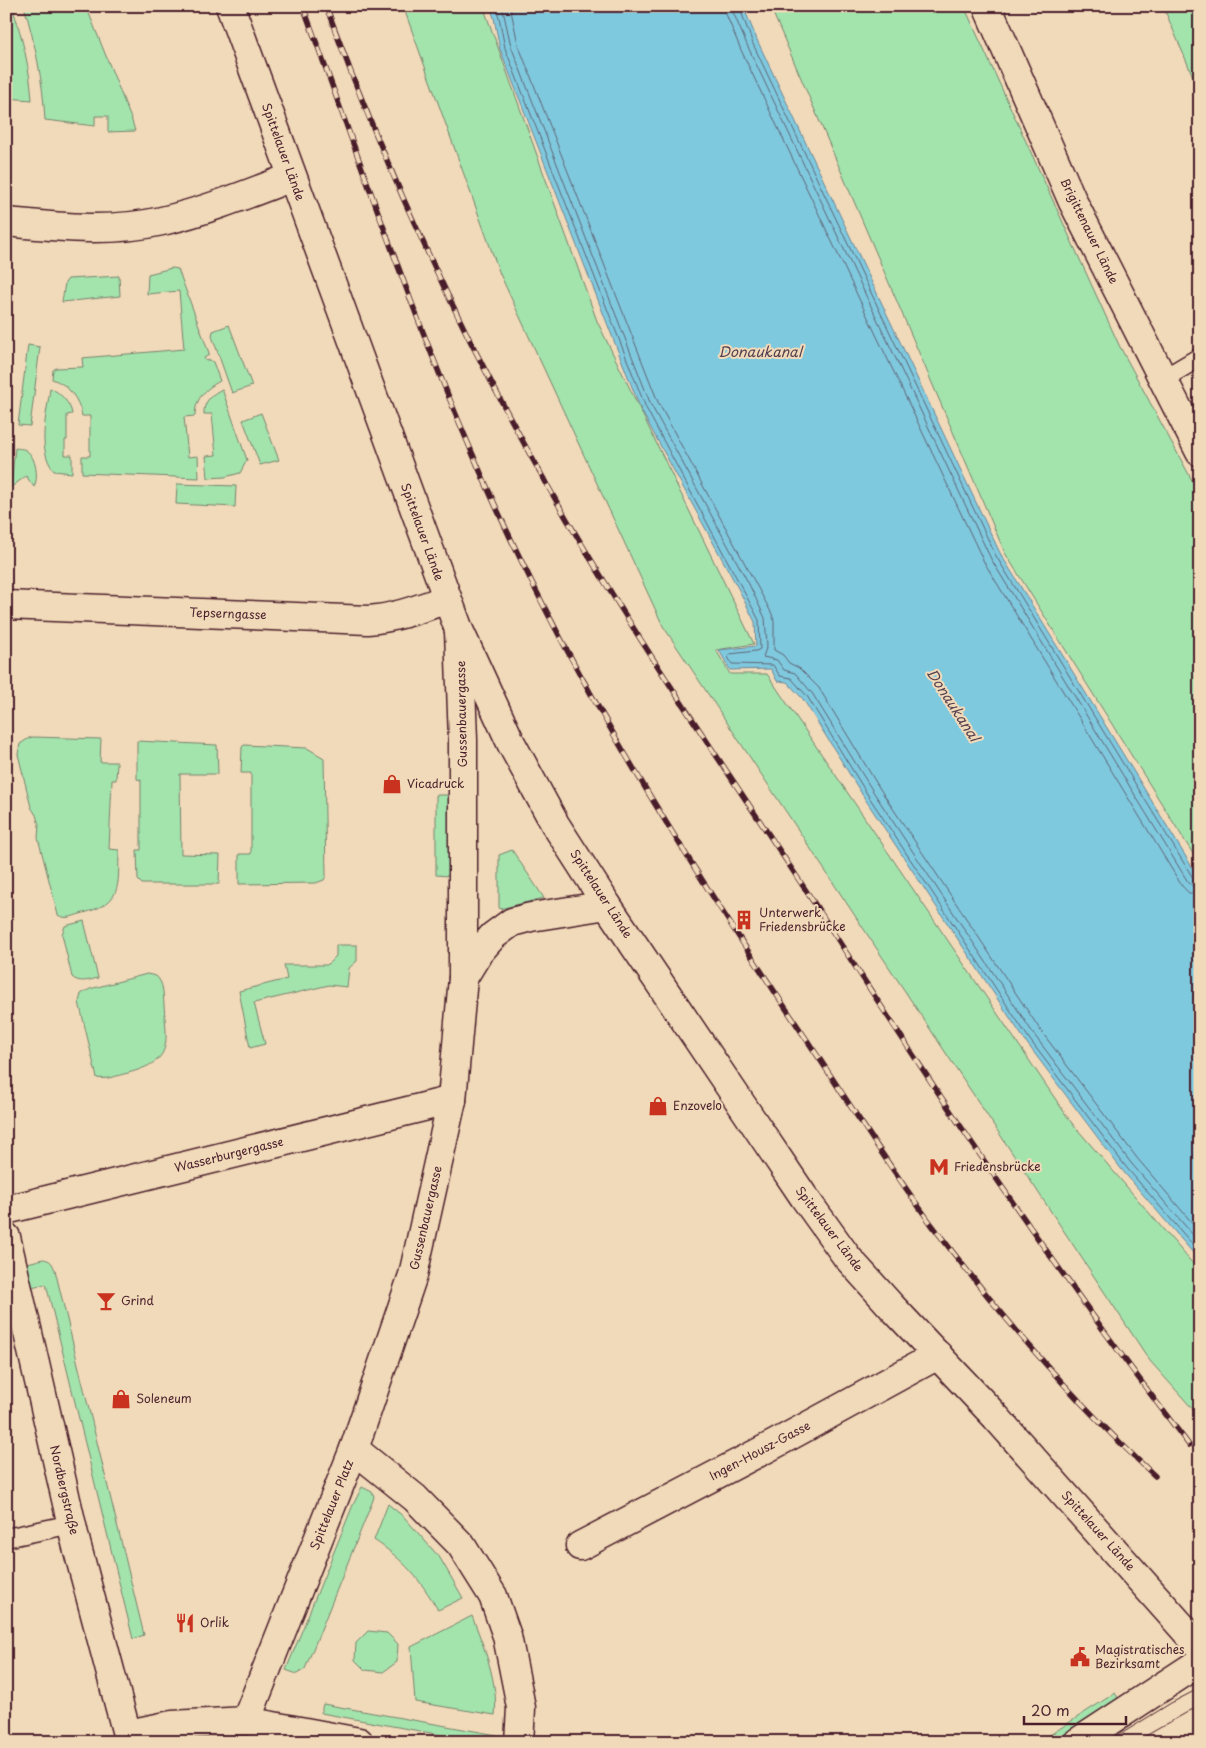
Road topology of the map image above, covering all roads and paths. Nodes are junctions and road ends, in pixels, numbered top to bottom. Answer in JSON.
{"nodes":[{"id":1,"x":230,"y":6,"type":"edge"},
{"id":2,"x":987,"y":6,"type":"edge"},
{"id":3,"x":292,"y":178,"type":"junction"},
{"id":4,"x":6,"y":222,"type":"edge"},
{"id":5,"x":1200,"y":357,"type":"edge"},
{"id":6,"x":1163,"y":379,"type":"junction"},
{"id":7,"x":1200,"y":452,"type":"edge"},
{"id":8,"x":447,"y":599,"type":"junction"},
{"id":9,"x":6,"y":605,"type":"edge"},
{"id":10,"x":459,"y":630,"type":"junction"},
{"id":11,"x":607,"y":905,"type":"junction"},
{"id":12,"x":464,"y":978,"type":"junction"},
{"id":13,"x":452,"y":1100,"type":"junction"},
{"id":14,"x":6,"y":1210,"type":"edge"},
{"id":15,"x":6,"y":1237,"type":"edge"},
{"id":16,"x":938,"y":1355,"type":"junction"},
{"id":17,"x":354,"y":1449,"type":"junction"},
{"id":18,"x":72,"y":1524,"type":"junction"},
{"id":19,"x":6,"y":1538,"type":"edge"},
{"id":20,"x":580,"y":1546,"type":"dead end"},
{"id":21,"x":1200,"y":1647,"type":"edge"},
{"id":22,"x":1200,"y":1662,"type":"edge"},
{"id":23,"x":246,"y":1721,"type":"junction"},
{"id":24,"x":128,"y":1738,"type":"edge"},
{"id":25,"x":360,"y":1742,"type":"edge"},
{"id":26,"x":519,"y":1742,"type":"edge"},
{"id":27,"x":1078,"y":1742,"type":"edge"}],
"edges":[{"from":1,"to":3,"type":"street","name":"Spittelauer Lände"},
{"from":2,"to":6,"type":"street","name":"Brigittenauer Lände"},
{"from":3,"to":4,"type":"street"},
{"from":3,"to":8,"type":"street","name":"Spittelauer Lände"},
{"from":5,"to":6,"type":"lane"},
{"from":6,"to":7,"type":"street","name":"Brigittenauer Lände"},
{"from":8,"to":9,"type":"street","name":"Tepserngasse"},
{"from":8,"to":10,"type":"street","name":"Spittelauer Lände"},
{"from":10,"to":11,"type":"street","name":"Spittelauer Lände"},
{"from":10,"to":12,"type":"street","name":"Gussenbauergasse"},
{"from":11,"to":12,"type":"street","name":"Gussenbauergasse"},
{"from":11,"to":16,"type":"street","name":"Spittelauer Lände"},
{"from":12,"to":13,"type":"street","name":"Gussenbauergasse"},
{"from":13,"to":14,"type":"street","name":"Wasserburgergasse"},
{"from":13,"to":17,"type":"street","name":"Gussenbauergasse"},
{"from":15,"to":18,"type":"street","name":"Nordbergstraße"},
{"from":16,"to":20,"type":"street","name":"Ingen-Housz-Gasse"},
{"from":16,"to":21,"type":"street","name":"Spittelauer Lände"},
{"from":17,"to":23,"type":"street","name":"Spittelauer Platz"},
{"from":17,"to":26,"type":"street","name":"Spittelauer Platz"},
{"from":18,"to":19,"type":"lane"},
{"from":18,"to":24,"type":"street","name":"Nordbergstraße"},
{"from":22,"to":27,"type":"street"},
{"from":23,"to":24,"type":"street"},
{"from":23,"to":25,"type":"street"}]}
